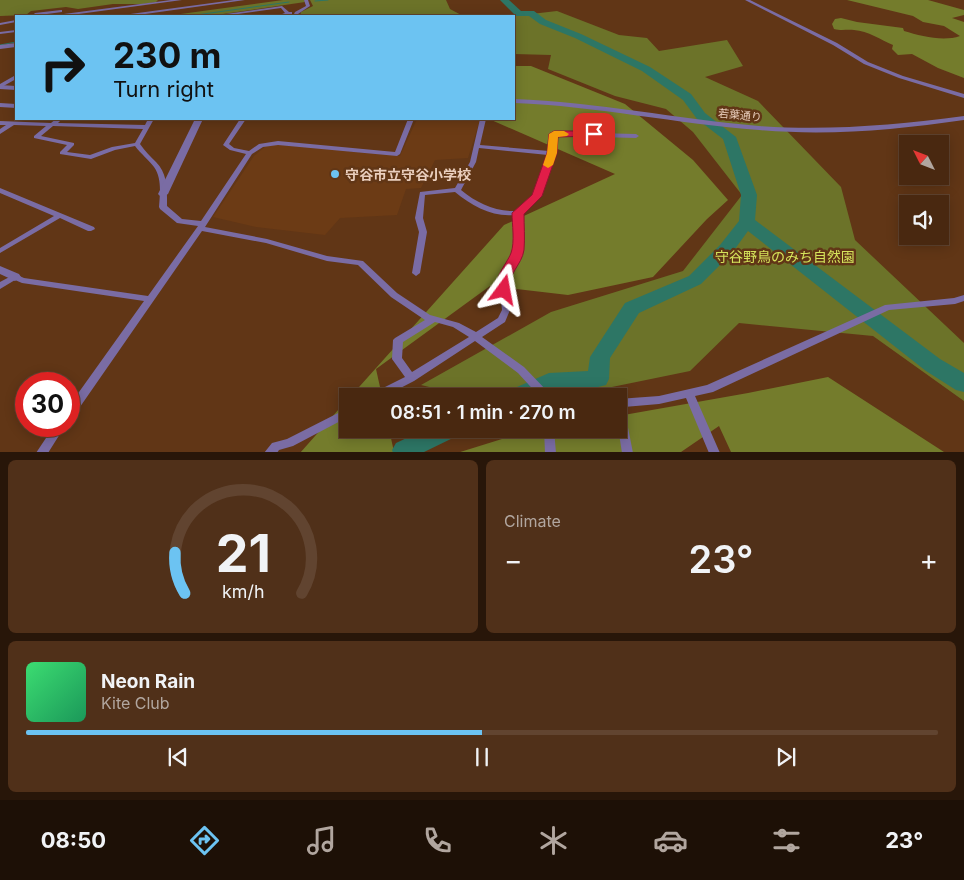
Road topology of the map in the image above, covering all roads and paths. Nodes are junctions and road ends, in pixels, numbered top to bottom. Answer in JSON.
{"nodes":[{"id":1,"x":180,"y":0,"type":"edge"},
{"id":2,"x":237,"y":0,"type":"edge"},
{"id":3,"x":243,"y":0,"type":"edge"},
{"id":4,"x":306,"y":0,"type":"edge"},
{"id":5,"x":747,"y":0,"type":"edge"},
{"id":6,"x":159,"y":2,"type":"edge"},
{"id":7,"x":210,"y":2,"type":"edge"},
{"id":8,"x":255,"y":10,"type":"junction"},
{"id":9,"x":287,"y":13,"type":"junction"},
{"id":10,"x":162,"y":14,"type":"edge"},
{"id":11,"x":34,"y":15,"type":"edge"},
{"id":12,"x":68,"y":15,"type":"joint"},
{"id":13,"x":142,"y":15,"type":"edge"},
{"id":14,"x":228,"y":15,"type":"edge"},
{"id":15,"x":258,"y":15,"type":"edge"},
{"id":16,"x":281,"y":15,"type":"edge"},
{"id":17,"x":295,"y":15,"type":"edge"},
{"id":18,"x":15,"y":21,"type":"edge"},
{"id":19,"x":0,"y":24,"type":"edge"},
{"id":20,"x":15,"y":31,"type":"edge"},
{"id":21,"x":0,"y":33,"type":"edge"},
{"id":22,"x":15,"y":45,"type":"edge"},
{"id":23,"x":0,"y":47,"type":"edge"},
{"id":24,"x":15,"y":78,"type":"edge"},
{"id":25,"x":0,"y":86,"type":"edge"},
{"id":26,"x":15,"y":88,"type":"edge"},
{"id":27,"x":964,"y":96,"type":"edge"},
{"id":28,"x":515,"y":100,"type":"edge"},
{"id":29,"x":0,"y":105,"type":"edge"},
{"id":30,"x":15,"y":106,"type":"edge"},
{"id":31,"x":964,"y":118,"type":"edge"},
{"id":32,"x":58,"y":120,"type":"edge"},
{"id":33,"x":150,"y":120,"type":"edge"},
{"id":34,"x":199,"y":120,"type":"edge"},
{"id":35,"x":242,"y":120,"type":"edge"},
{"id":36,"x":411,"y":120,"type":"edge"},
{"id":37,"x":483,"y":120,"type":"edge"},
{"id":38,"x":0,"y":123,"type":"edge"},
{"id":39,"x":13,"y":123,"type":"junction"},
{"id":40,"x":52,"y":124,"type":"junction"},
{"id":41,"x":146,"y":127,"type":"junction"},
{"id":42,"x":0,"y":132,"type":"edge"},
{"id":43,"x":636,"y":136,"type":"dead end"},
{"id":44,"x":136,"y":144,"type":"junction"},
{"id":45,"x":476,"y":146,"type":"junction"},
{"id":46,"x":250,"y":153,"type":"junction"},
{"id":47,"x":552,"y":153,"type":"junction"},
{"id":48,"x":0,"y":190,"type":"edge"},
{"id":49,"x":457,"y":190,"type":"junction"},
{"id":50,"x":163,"y":194,"type":"junction"},
{"id":51,"x":518,"y":213,"type":"junction"},
{"id":52,"x":59,"y":216,"type":"junction"},
{"id":53,"x":202,"y":226,"type":"junction"},
{"id":54,"x":91,"y":229,"type":"dead end"},
{"id":55,"x":0,"y":251,"type":"edge"},
{"id":56,"x":0,"y":270,"type":"edge"},
{"id":57,"x":416,"y":273,"type":"dead end"},
{"id":58,"x":15,"y":277,"type":"junction"},
{"id":59,"x":0,"y":286,"type":"edge"},
{"id":60,"x":964,"y":298,"type":"edge"},
{"id":61,"x":151,"y":299,"type":"junction"},
{"id":62,"x":434,"y":319,"type":"junction"},
{"id":63,"x":474,"y":337,"type":"junction"},
{"id":64,"x":411,"y":378,"type":"junction"},
{"id":65,"x":392,"y":388,"type":"edge"},
{"id":66,"x":538,"y":388,"type":"edge"},
{"id":67,"x":689,"y":394,"type":"junction"},
{"id":68,"x":80,"y":399,"type":"edge"},
{"id":69,"x":627,"y":402,"type":"edge"},
{"id":70,"x":339,"y":417,"type":"edge"},
{"id":71,"x":52,"y":437,"type":"edge"},
{"id":72,"x":550,"y":438,"type":"edge"},
{"id":73,"x":625,"y":438,"type":"edge"},
{"id":74,"x":41,"y":452,"type":"edge"},
{"id":75,"x":269,"y":452,"type":"edge"},
{"id":76,"x":551,"y":452,"type":"edge"},
{"id":77,"x":628,"y":452,"type":"edge"},
{"id":78,"x":715,"y":452,"type":"edge"}],
"edges":[{"from":1,"to":6,"type":"street"},
{"from":2,"to":3,"type":"street"},
{"from":2,"to":7,"type":"street"},
{"from":4,"to":17,"type":"street"},
{"from":5,"to":27,"type":"street"},
{"from":6,"to":10,"type":"street"},
{"from":6,"to":12,"type":"street"},
{"from":7,"to":10,"type":"street"},
{"from":8,"to":9,"type":"street"},
{"from":8,"to":14,"type":"street"},
{"from":8,"to":15,"type":"street"},
{"from":9,"to":16,"type":"street"},
{"from":9,"to":17,"type":"street"},
{"from":10,"to":13,"type":"street"},
{"from":11,"to":12,"type":"street"},
{"from":18,"to":19,"type":"street"},
{"from":20,"to":21,"type":"street"},
{"from":22,"to":23,"type":"street"},
{"from":24,"to":25,"type":"street"},
{"from":25,"to":26,"type":"street"},
{"from":28,"to":31,"type":"street","name":"若葉通り"},
{"from":29,"to":30,"type":"street"},
{"from":32,"to":40,"type":"street"},
{"from":33,"to":41,"type":"street"},
{"from":34,"to":50,"type":"street"},
{"from":35,"to":46,"type":"street"},
{"from":36,"to":46,"type":"street"},
{"from":37,"to":45,"type":"street"},
{"from":38,"to":39,"type":"street"},
{"from":39,"to":40,"type":"street"},
{"from":39,"to":42,"type":"street"},
{"from":40,"to":41,"type":"street"},
{"from":40,"to":44,"type":"street"},
{"from":41,"to":44,"type":"street"},
{"from":43,"to":47,"type":"street"},
{"from":44,"to":50,"type":"street"},
{"from":45,"to":47,"type":"street"},
{"from":45,"to":49,"type":"street"},
{"from":46,"to":53,"type":"street"},
{"from":47,"to":51,"type":"street"},
{"from":48,"to":52,"type":"street"},
{"from":49,"to":51,"type":"street"},
{"from":49,"to":57,"type":"street"},
{"from":50,"to":53,"type":"street"},
{"from":51,"to":63,"type":"street"},
{"from":52,"to":54,"type":"street"},
{"from":52,"to":55,"type":"street"},
{"from":53,"to":61,"type":"street"},
{"from":53,"to":62,"type":"street"},
{"from":56,"to":58,"type":"street"},
{"from":58,"to":59,"type":"street"},
{"from":58,"to":61,"type":"street"},
{"from":60,"to":67,"type":"street"},
{"from":61,"to":68,"type":"street"},
{"from":62,"to":63,"type":"street"},
{"from":62,"to":64,"type":"street"},
{"from":63,"to":64,"type":"street"},
{"from":63,"to":66,"type":"street"},
{"from":64,"to":65,"type":"street"},
{"from":67,"to":69,"type":"street"},
{"from":67,"to":78,"type":"street"},
{"from":70,"to":75,"type":"street"},
{"from":71,"to":74,"type":"street"},
{"from":72,"to":76,"type":"street"},
{"from":73,"to":77,"type":"street"}]}
